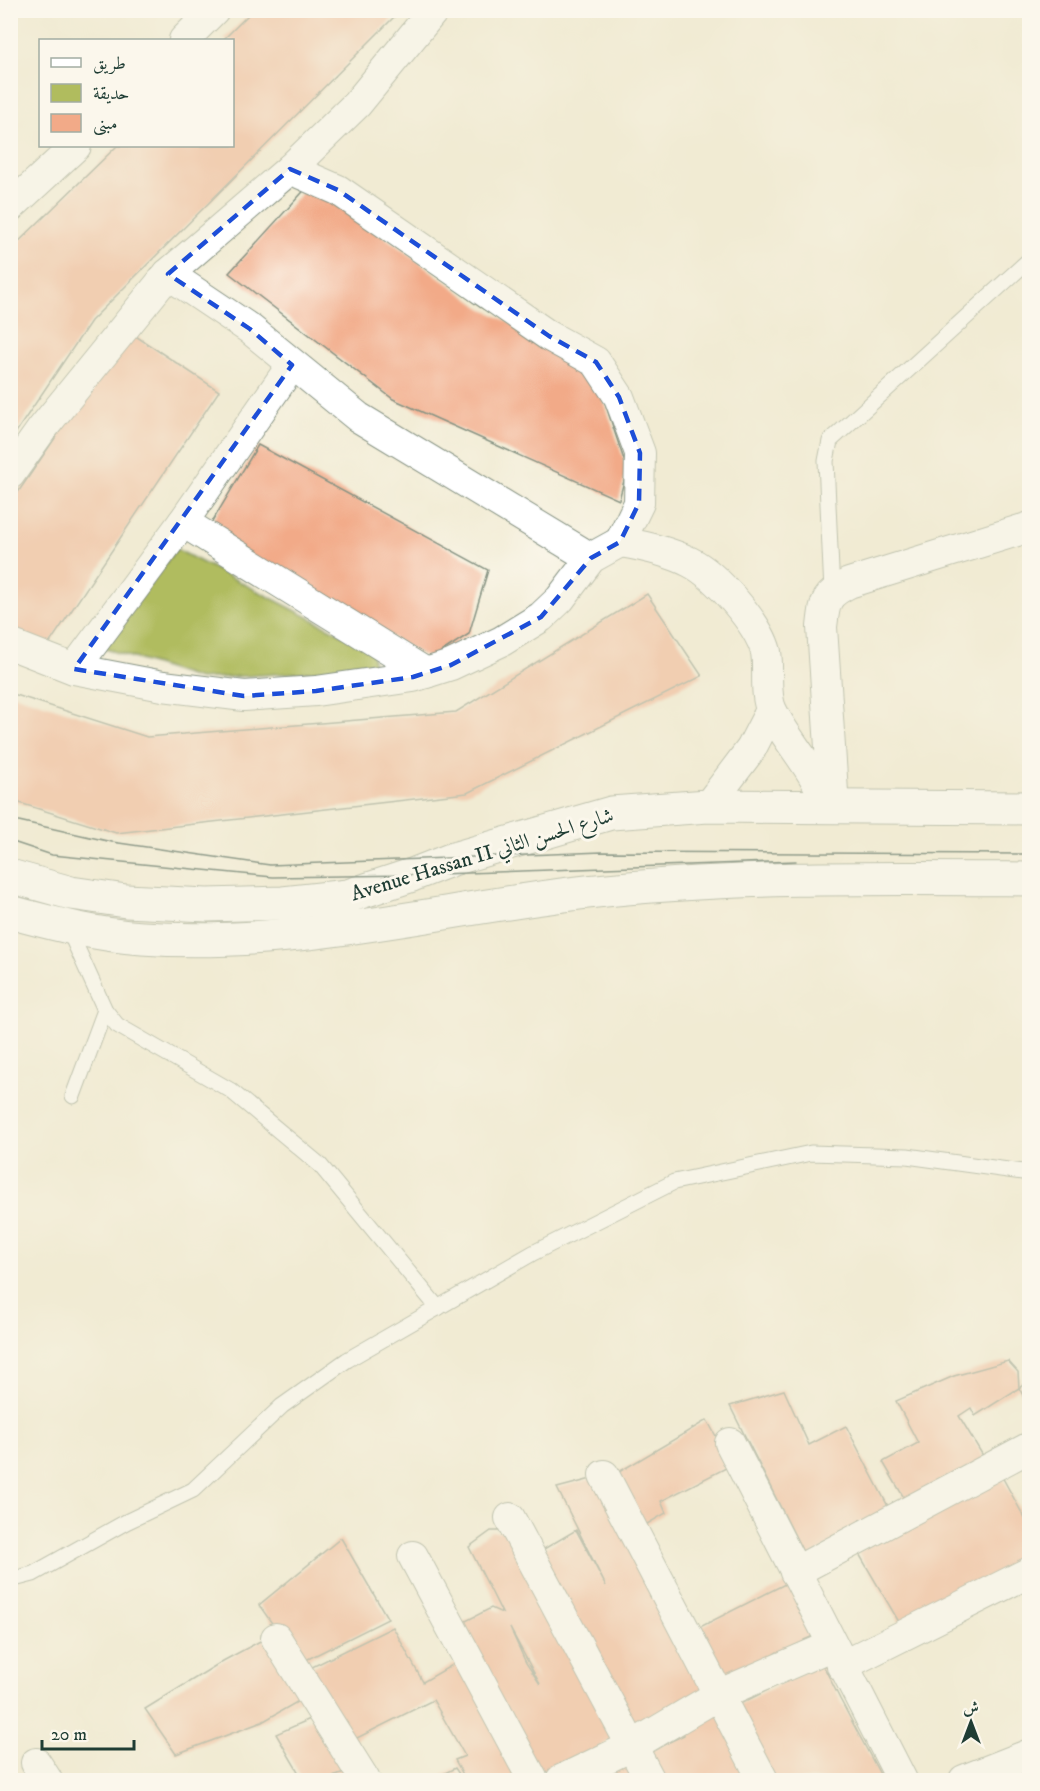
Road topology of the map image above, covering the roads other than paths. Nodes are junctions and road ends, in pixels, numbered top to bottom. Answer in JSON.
{"nodes":[{"id":1,"x":214,"y":10,"type":"edge"},
{"id":2,"x":434,"y":10,"type":"edge"},
{"id":3,"x":185,"y":39,"type":"edge"},
{"id":4,"x":75,"y":147,"type":"edge"},
{"id":5,"x":290,"y":169,"type":"junction"},
{"id":6,"x":10,"y":207,"type":"edge"},
{"id":7,"x":1029,"y":259,"type":"edge"},
{"id":8,"x":168,"y":274,"type":"junction"},
{"id":9,"x":292,"y":365,"type":"junction"},
{"id":10,"x":10,"y":474,"type":"edge"},
{"id":11,"x":183,"y":522,"type":"junction"},
{"id":12,"x":1029,"y":527,"type":"edge"},
{"id":13,"x":620,"y":542,"type":"junction"},
{"id":14,"x":591,"y":558,"type":"junction"},
{"id":15,"x":832,"y":591,"type":"junction"},
{"id":16,"x":10,"y":644,"type":"edge"},
{"id":17,"x":74,"y":669,"type":"junction"},
{"id":18,"x":426,"y":673,"type":"junction"},
{"id":19,"x":771,"y":710,"type":"junction"},
{"id":20,"x":708,"y":806,"type":"junction"},
{"id":21,"x":830,"y":807,"type":"junction"},
{"id":22,"x":1029,"y":808,"type":"edge"},
{"id":23,"x":10,"y":876,"type":"edge"},
{"id":24,"x":1029,"y":879,"type":"edge"},
{"id":25,"x":10,"y":912,"type":"edge"},
{"id":26,"x":68,"y":928,"type":"junction"},
{"id":27,"x":105,"y":1010,"type":"junction"},
{"id":28,"x":73,"y":1096,"type":"dead end"},
{"id":29,"x":1029,"y":1173,"type":"edge"},
{"id":30,"x":438,"y":1308,"type":"junction"},
{"id":31,"x":730,"y":1443,"type":"dead end"},
{"id":32,"x":1029,"y":1447,"type":"edge"},
{"id":33,"x":604,"y":1475,"type":"dead end"},
{"id":34,"x":510,"y":1518,"type":"dead end"},
{"id":35,"x":413,"y":1556,"type":"dead end"},
{"id":36,"x":795,"y":1572,"type":"junction"},
{"id":37,"x":1029,"y":1572,"type":"edge"},
{"id":38,"x":10,"y":1580,"type":"edge"},
{"id":39,"x":276,"y":1638,"type":"dead end"},
{"id":40,"x":837,"y":1656,"type":"junction"},
{"id":41,"x":720,"y":1694,"type":"junction"},
{"id":42,"x":632,"y":1746,"type":"junction"},
{"id":43,"x":1029,"y":1754,"type":"edge"},
{"id":44,"x":364,"y":1780,"type":"edge"},
{"id":45,"x":533,"y":1780,"type":"edge"},
{"id":46,"x":561,"y":1780,"type":"edge"},
{"id":47,"x":650,"y":1780,"type":"edge"},
{"id":48,"x":763,"y":1780,"type":"edge"},
{"id":49,"x":902,"y":1780,"type":"edge"},
{"id":50,"x":964,"y":1780,"type":"edge"}],
"edges":[{"from":1,"to":3,"type":"street"},
{"from":2,"to":5,"type":"street"},
{"from":4,"to":6,"type":"street"},
{"from":5,"to":8,"type":"street"},
{"from":5,"to":13,"type":"street"},
{"from":7,"to":15,"type":"lane"},
{"from":8,"to":9,"type":"street"},
{"from":8,"to":10,"type":"street"},
{"from":9,"to":11,"type":"street"},
{"from":9,"to":14,"type":"street"},
{"from":11,"to":17,"type":"street"},
{"from":11,"to":18,"type":"street"},
{"from":12,"to":15,"type":"street"},
{"from":13,"to":14,"type":"street"},
{"from":13,"to":19,"type":"street"},
{"from":14,"to":18,"type":"street"},
{"from":15,"to":21,"type":"street"},
{"from":16,"to":17,"type":"street"},
{"from":17,"to":18,"type":"street"},
{"from":19,"to":20,"type":"street"},
{"from":19,"to":21,"type":"street"},
{"from":20,"to":21,"type":"highway","name":"Avenue Hassan II شارع الحسن الثاني"},
{"from":20,"to":23,"type":"highway","name":"Avenue Hassan II شارع الحسن الثاني"},
{"from":21,"to":22,"type":"highway","name":"Avenue Hassan II شارع الحسن الثاني"},
{"from":24,"to":26,"type":"highway","name":"Avenue Hassan II شارع الحسن الثاني"},
{"from":25,"to":26,"type":"highway","name":"Avenue Hassan II شارع الحسن الثاني"},
{"from":26,"to":27,"type":"lane"},
{"from":27,"to":28,"type":"lane"},
{"from":27,"to":30,"type":"lane"},
{"from":29,"to":30,"type":"lane"},
{"from":30,"to":38,"type":"lane"},
{"from":31,"to":36,"type":"street"},
{"from":32,"to":36,"type":"street"},
{"from":33,"to":41,"type":"street"},
{"from":34,"to":42,"type":"street"},
{"from":35,"to":45,"type":"street"},
{"from":36,"to":40,"type":"street"},
{"from":37,"to":40,"type":"street"},
{"from":39,"to":44,"type":"street"},
{"from":40,"to":41,"type":"street"},
{"from":40,"to":49,"type":"street"},
{"from":41,"to":42,"type":"street"},
{"from":41,"to":48,"type":"street"},
{"from":42,"to":46,"type":"street"},
{"from":42,"to":47,"type":"street"},
{"from":43,"to":50,"type":"street"}]}
